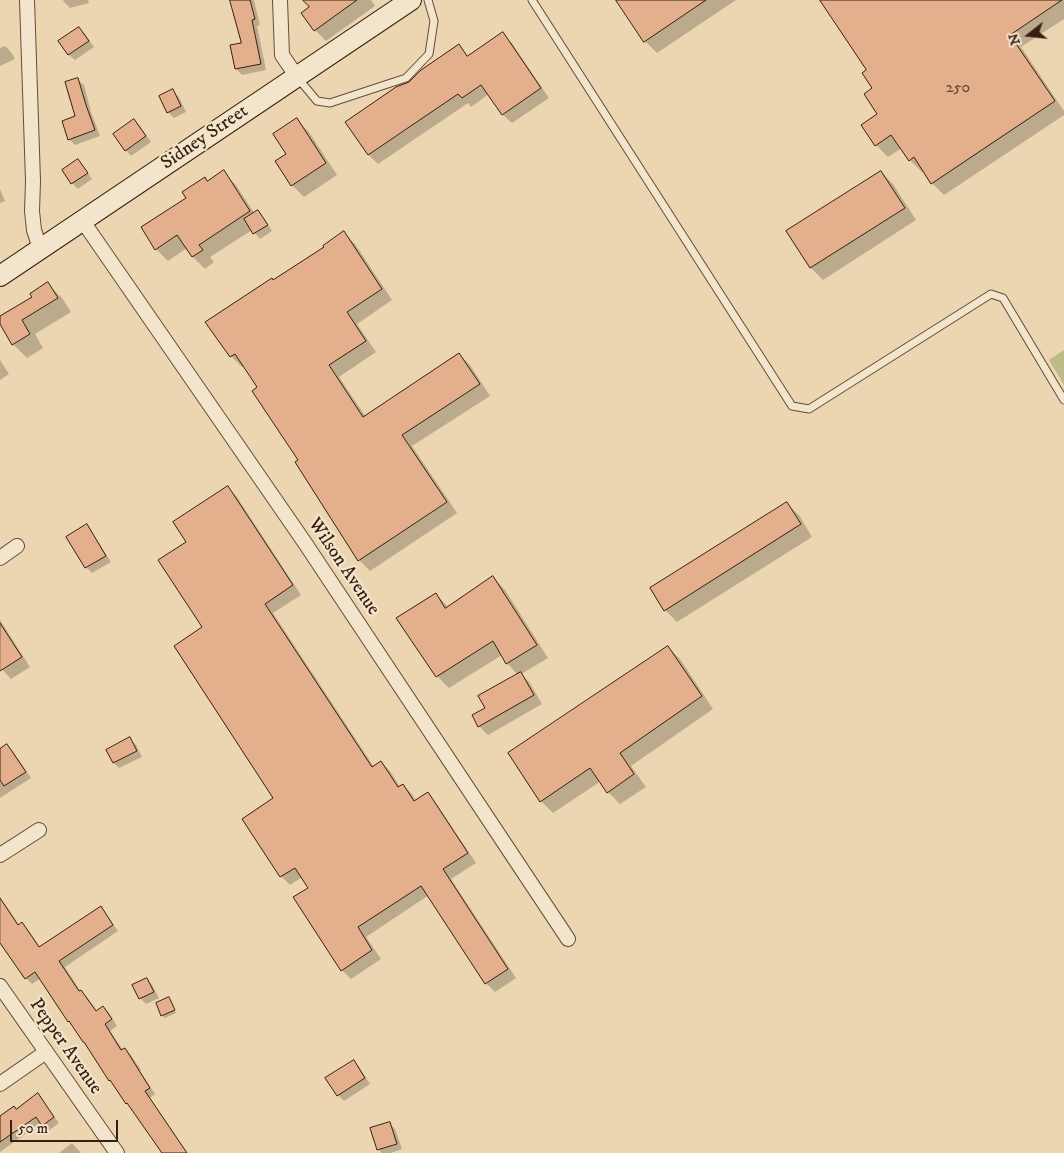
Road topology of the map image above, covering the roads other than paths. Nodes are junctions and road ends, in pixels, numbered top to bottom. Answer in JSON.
{"nodes":[{"id":1,"x":27,"y":0,"type":"edge"},
{"id":2,"x":280,"y":0,"type":"edge"},
{"id":3,"x":411,"y":0,"type":"edge"},
{"id":4,"x":428,"y":0,"type":"edge"},
{"id":5,"x":532,"y":0,"type":"edge"},
{"id":6,"x":297,"y":77,"type":"junction"},
{"id":7,"x":82,"y":220,"type":"junction"},
{"id":8,"x":40,"y":249,"type":"junction"},
{"id":9,"x":0,"y":276,"type":"edge"},
{"id":10,"x":1064,"y":400,"type":"edge"},
{"id":11,"x":17,"y":546,"type":"dead end"},
{"id":12,"x":0,"y":558,"type":"edge"},
{"id":13,"x":39,"y":830,"type":"dead end"},
{"id":14,"x":0,"y":855,"type":"edge"},
{"id":15,"x":568,"y":939,"type":"dead end"},
{"id":16,"x":0,"y":986,"type":"edge"},
{"id":17,"x":46,"y":1052,"type":"junction"},
{"id":18,"x":0,"y":1084,"type":"edge"},
{"id":19,"x":117,"y":1153,"type":"edge"}],
"edges":[{"from":1,"to":8,"type":"street"},
{"from":2,"to":6,"type":"street"},
{"from":3,"to":6,"type":"main road","name":"Sidney Street"},
{"from":4,"to":6,"type":"lane"},
{"from":5,"to":10,"type":"lane"},
{"from":6,"to":7,"type":"main road","name":"Sidney Street"},
{"from":7,"to":8,"type":"main road","name":"Sidney Street"},
{"from":7,"to":15,"type":"street","name":"Wilson Avenue"},
{"from":8,"to":9,"type":"main road","name":"Sidney Street"},
{"from":11,"to":12,"type":"street"},
{"from":13,"to":14,"type":"street"},
{"from":16,"to":17,"type":"street","name":"Pepper Avenue"},
{"from":17,"to":18,"type":"street"},
{"from":17,"to":19,"type":"street","name":"Pepper Avenue"}]}
